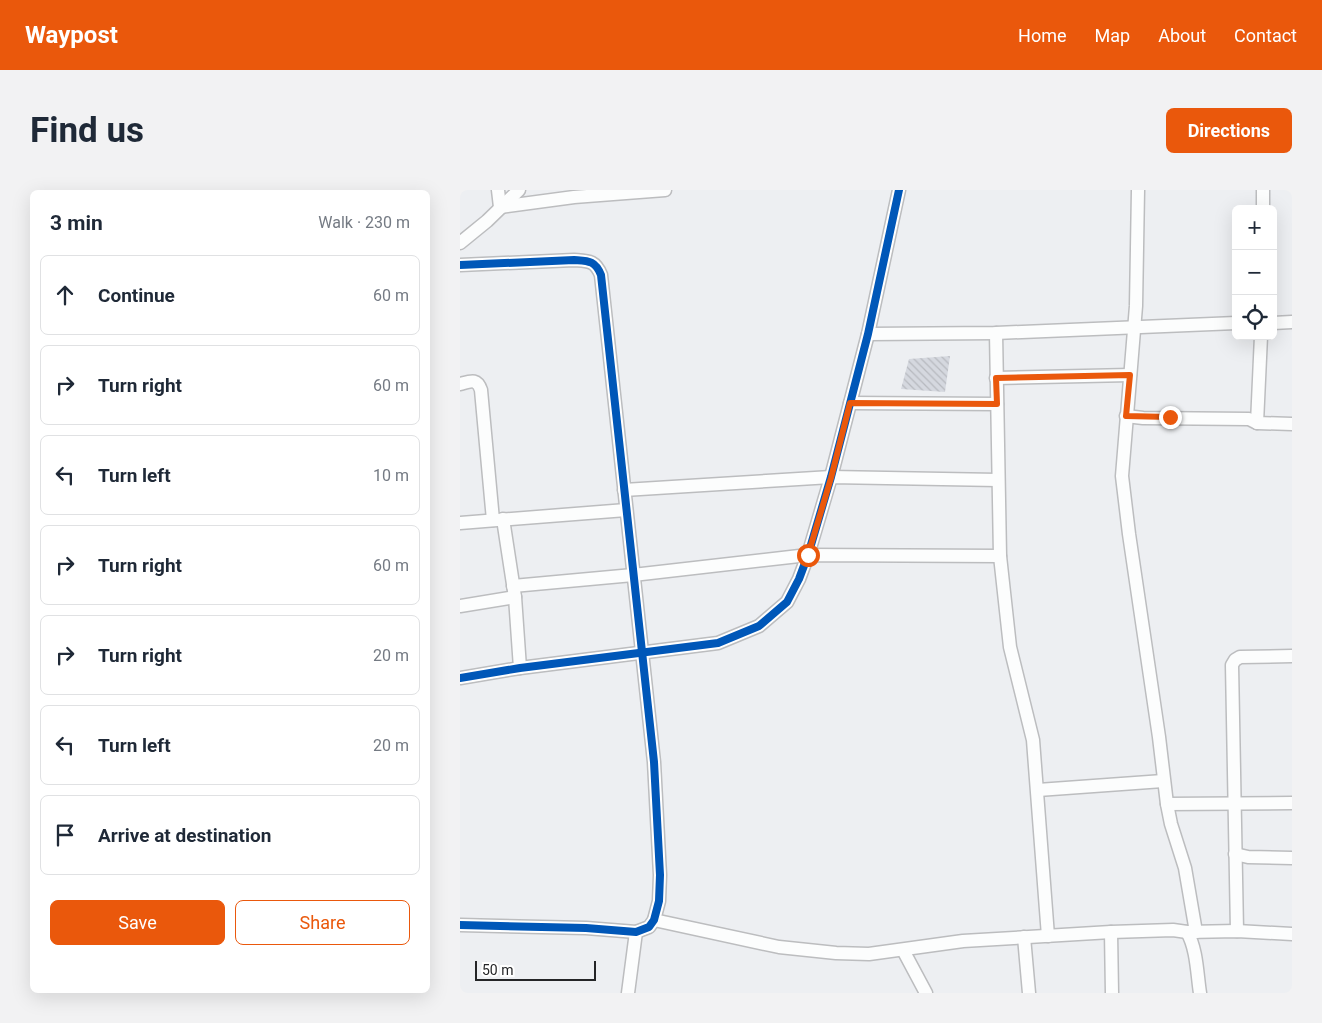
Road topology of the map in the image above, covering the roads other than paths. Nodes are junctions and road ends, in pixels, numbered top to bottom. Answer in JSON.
{"nodes":[{"id":1,"x":498,"y":190,"type":"edge"},
{"id":2,"x":519,"y":190,"type":"edge"},
{"id":3,"x":664,"y":190,"type":"edge"},
{"id":4,"x":899,"y":190,"type":"edge"},
{"id":5,"x":1138,"y":190,"type":"edge"},
{"id":6,"x":1263,"y":190,"type":"edge"},
{"id":7,"x":1263,"y":205,"type":"edge"},
{"id":8,"x":500,"y":207,"type":"junction"},
{"id":9,"x":460,"y":243,"type":"edge"},
{"id":10,"x":460,"y":265,"type":"edge"},
{"id":11,"x":1292,"y":322,"type":"edge"},
{"id":12,"x":1232,"y":323,"type":"edge"},
{"id":13,"x":1277,"y":323,"type":"edge"},
{"id":14,"x":1134,"y":326,"type":"junction"},
{"id":15,"x":996,"y":333,"type":"junction"},
{"id":16,"x":868,"y":334,"type":"junction"},
{"id":17,"x":1261,"y":340,"type":"edge"},
{"id":18,"x":1130,"y":375,"type":"junction"},
{"id":19,"x":996,"y":378,"type":"junction"},
{"id":20,"x":460,"y":384,"type":"edge"},
{"id":21,"x":850,"y":403,"type":"junction"},
{"id":22,"x":997,"y":404,"type":"junction"},
{"id":23,"x":1126,"y":416,"type":"junction"},
{"id":24,"x":1257,"y":423,"type":"junction"},
{"id":25,"x":1292,"y":424,"type":"edge"},
{"id":26,"x":831,"y":478,"type":"junction"},
{"id":27,"x":998,"y":480,"type":"junction"},
{"id":28,"x":624,"y":490,"type":"junction"},
{"id":29,"x":626,"y":510,"type":"junction"},
{"id":30,"x":498,"y":520,"type":"junction"},
{"id":31,"x":460,"y":523,"type":"edge"},
{"id":32,"x":808,"y":555,"type":"junction"},
{"id":33,"x":1000,"y":556,"type":"junction"},
{"id":34,"x":633,"y":575,"type":"junction"},
{"id":35,"x":514,"y":592,"type":"junction"},
{"id":36,"x":460,"y":606,"type":"edge"},
{"id":37,"x":642,"y":653,"type":"junction"},
{"id":38,"x":1292,"y":656,"type":"edge"},
{"id":39,"x":520,"y":668,"type":"junction"},
{"id":40,"x":460,"y":678,"type":"edge"},
{"id":41,"x":1163,"y":781,"type":"junction"},
{"id":42,"x":1038,"y":790,"type":"junction"},
{"id":43,"x":1292,"y":803,"type":"edge"},
{"id":44,"x":1167,"y":804,"type":"junction"},
{"id":45,"x":1234,"y":804,"type":"junction"},
{"id":46,"x":1235,"y":854,"type":"junction"},
{"id":47,"x":1292,"y":858,"type":"edge"},
{"id":48,"x":654,"y":920,"type":"junction"},
{"id":49,"x":460,"y":925,"type":"edge"},
{"id":50,"x":1237,"y":931,"type":"junction"},
{"id":51,"x":636,"y":932,"type":"junction"},
{"id":52,"x":1111,"y":932,"type":"junction"},
{"id":53,"x":1192,"y":932,"type":"junction"},
{"id":54,"x":1292,"y":934,"type":"edge"},
{"id":55,"x":1048,"y":936,"type":"junction"},
{"id":56,"x":1024,"y":937,"type":"junction"},
{"id":57,"x":903,"y":950,"type":"junction"},
{"id":58,"x":628,"y":993,"type":"edge"},
{"id":59,"x":926,"y":993,"type":"edge"},
{"id":60,"x":1028,"y":993,"type":"edge"},
{"id":61,"x":1112,"y":993,"type":"edge"},
{"id":62,"x":1200,"y":993,"type":"edge"}],
"edges":[{"from":1,"to":8,"type":"street"},
{"from":2,"to":8,"type":"street"},
{"from":3,"to":8,"type":"street"},
{"from":4,"to":16,"type":"street"},
{"from":5,"to":14,"type":"street"},
{"from":6,"to":7,"type":"street"},
{"from":8,"to":9,"type":"street"},
{"from":10,"to":28,"type":"street"},
{"from":11,"to":13,"type":"street"},
{"from":12,"to":14,"type":"street"},
{"from":14,"to":15,"type":"street"},
{"from":14,"to":18,"type":"street"},
{"from":15,"to":16,"type":"street"},
{"from":15,"to":19,"type":"street"},
{"from":16,"to":21,"type":"street"},
{"from":17,"to":24,"type":"street"},
{"from":18,"to":19,"type":"street"},
{"from":18,"to":23,"type":"street"},
{"from":19,"to":22,"type":"street"},
{"from":20,"to":30,"type":"street"},
{"from":21,"to":22,"type":"street"},
{"from":21,"to":26,"type":"street"},
{"from":22,"to":27,"type":"street"},
{"from":23,"to":24,"type":"street"},
{"from":23,"to":41,"type":"street"},
{"from":24,"to":25,"type":"street"},
{"from":26,"to":27,"type":"street"},
{"from":26,"to":28,"type":"street"},
{"from":26,"to":32,"type":"street"},
{"from":27,"to":33,"type":"street"},
{"from":28,"to":29,"type":"street"},
{"from":29,"to":30,"type":"street"},
{"from":29,"to":34,"type":"street"},
{"from":30,"to":31,"type":"street"},
{"from":30,"to":35,"type":"street"},
{"from":32,"to":33,"type":"street"},
{"from":32,"to":34,"type":"street"},
{"from":32,"to":37,"type":"street"},
{"from":33,"to":42,"type":"street"},
{"from":34,"to":35,"type":"street"},
{"from":34,"to":37,"type":"street"},
{"from":35,"to":36,"type":"street"},
{"from":35,"to":39,"type":"street"},
{"from":37,"to":39,"type":"street"},
{"from":37,"to":48,"type":"street"},
{"from":38,"to":45,"type":"street"},
{"from":39,"to":40,"type":"street"},
{"from":41,"to":42,"type":"street"},
{"from":41,"to":44,"type":"street"},
{"from":42,"to":55,"type":"street"},
{"from":43,"to":45,"type":"street"},
{"from":44,"to":45,"type":"street"},
{"from":44,"to":53,"type":"street"},
{"from":45,"to":46,"type":"street"},
{"from":46,"to":47,"type":"street"},
{"from":46,"to":50,"type":"street"},
{"from":48,"to":51,"type":"street"},
{"from":48,"to":57,"type":"street"},
{"from":49,"to":51,"type":"street"},
{"from":50,"to":53,"type":"street"},
{"from":50,"to":54,"type":"street"},
{"from":51,"to":58,"type":"street"},
{"from":52,"to":53,"type":"street"},
{"from":52,"to":55,"type":"street"},
{"from":52,"to":61,"type":"street"},
{"from":53,"to":62,"type":"street"},
{"from":55,"to":56,"type":"street"},
{"from":56,"to":57,"type":"street"},
{"from":56,"to":60,"type":"street"},
{"from":57,"to":59,"type":"street"}]}
